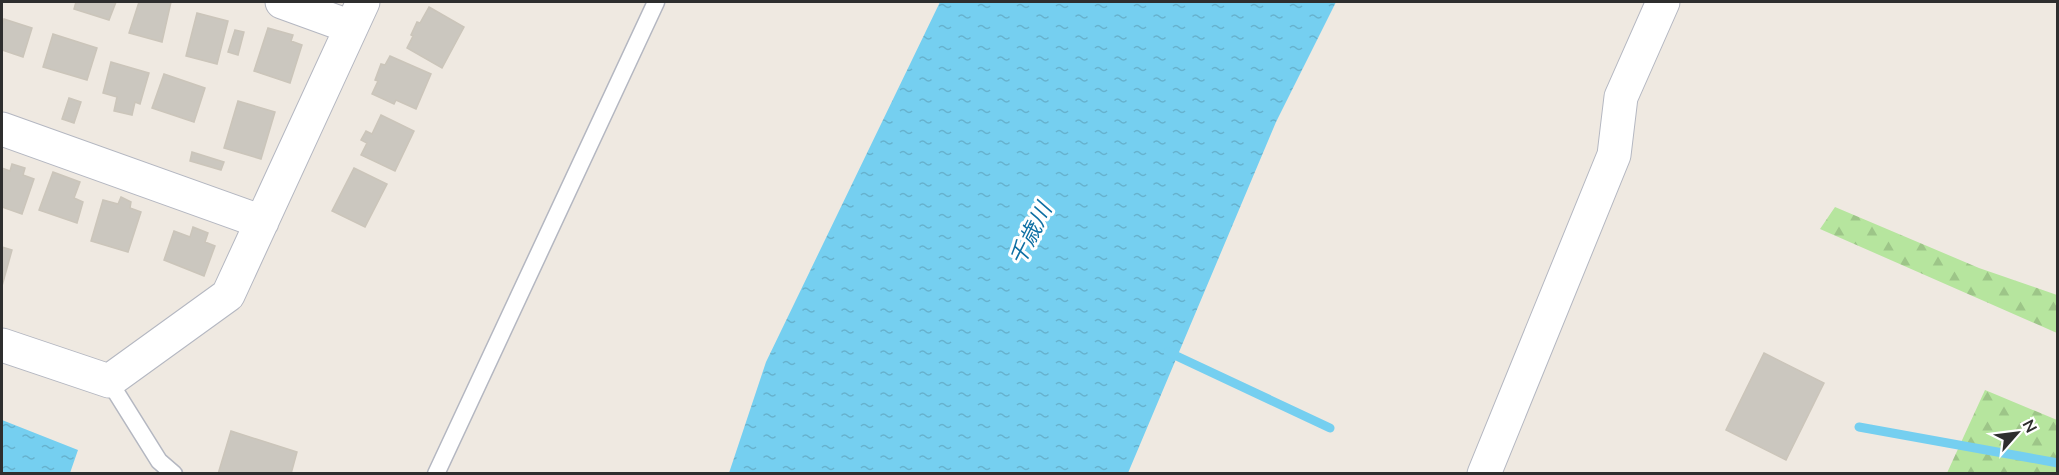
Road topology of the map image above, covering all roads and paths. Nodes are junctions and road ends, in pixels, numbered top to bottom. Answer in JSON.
{"nodes":[{"id":1,"x":282,"y":2,"type":"edge"},
{"id":2,"x":656,"y":2,"type":"edge"},
{"id":3,"x":1663,"y":2,"type":"edge"},
{"id":4,"x":357,"y":14,"type":"edge"},
{"id":5,"x":2,"y":129,"type":"edge"},
{"id":6,"x":262,"y":222,"type":"junction"},
{"id":7,"x":2,"y":345,"type":"edge"},
{"id":8,"x":109,"y":381,"type":"junction"},
{"id":9,"x":174,"y":474,"type":"edge"},
{"id":10,"x":436,"y":474,"type":"edge"},
{"id":11,"x":1484,"y":474,"type":"edge"}],
"edges":[{"from":1,"to":4,"type":"street"},
{"from":2,"to":10,"type":"lane"},
{"from":3,"to":11,"type":"street"},
{"from":4,"to":6,"type":"street"},
{"from":5,"to":6,"type":"street"},
{"from":6,"to":8,"type":"street"},
{"from":7,"to":8,"type":"street"},
{"from":8,"to":9,"type":"lane"}]}
